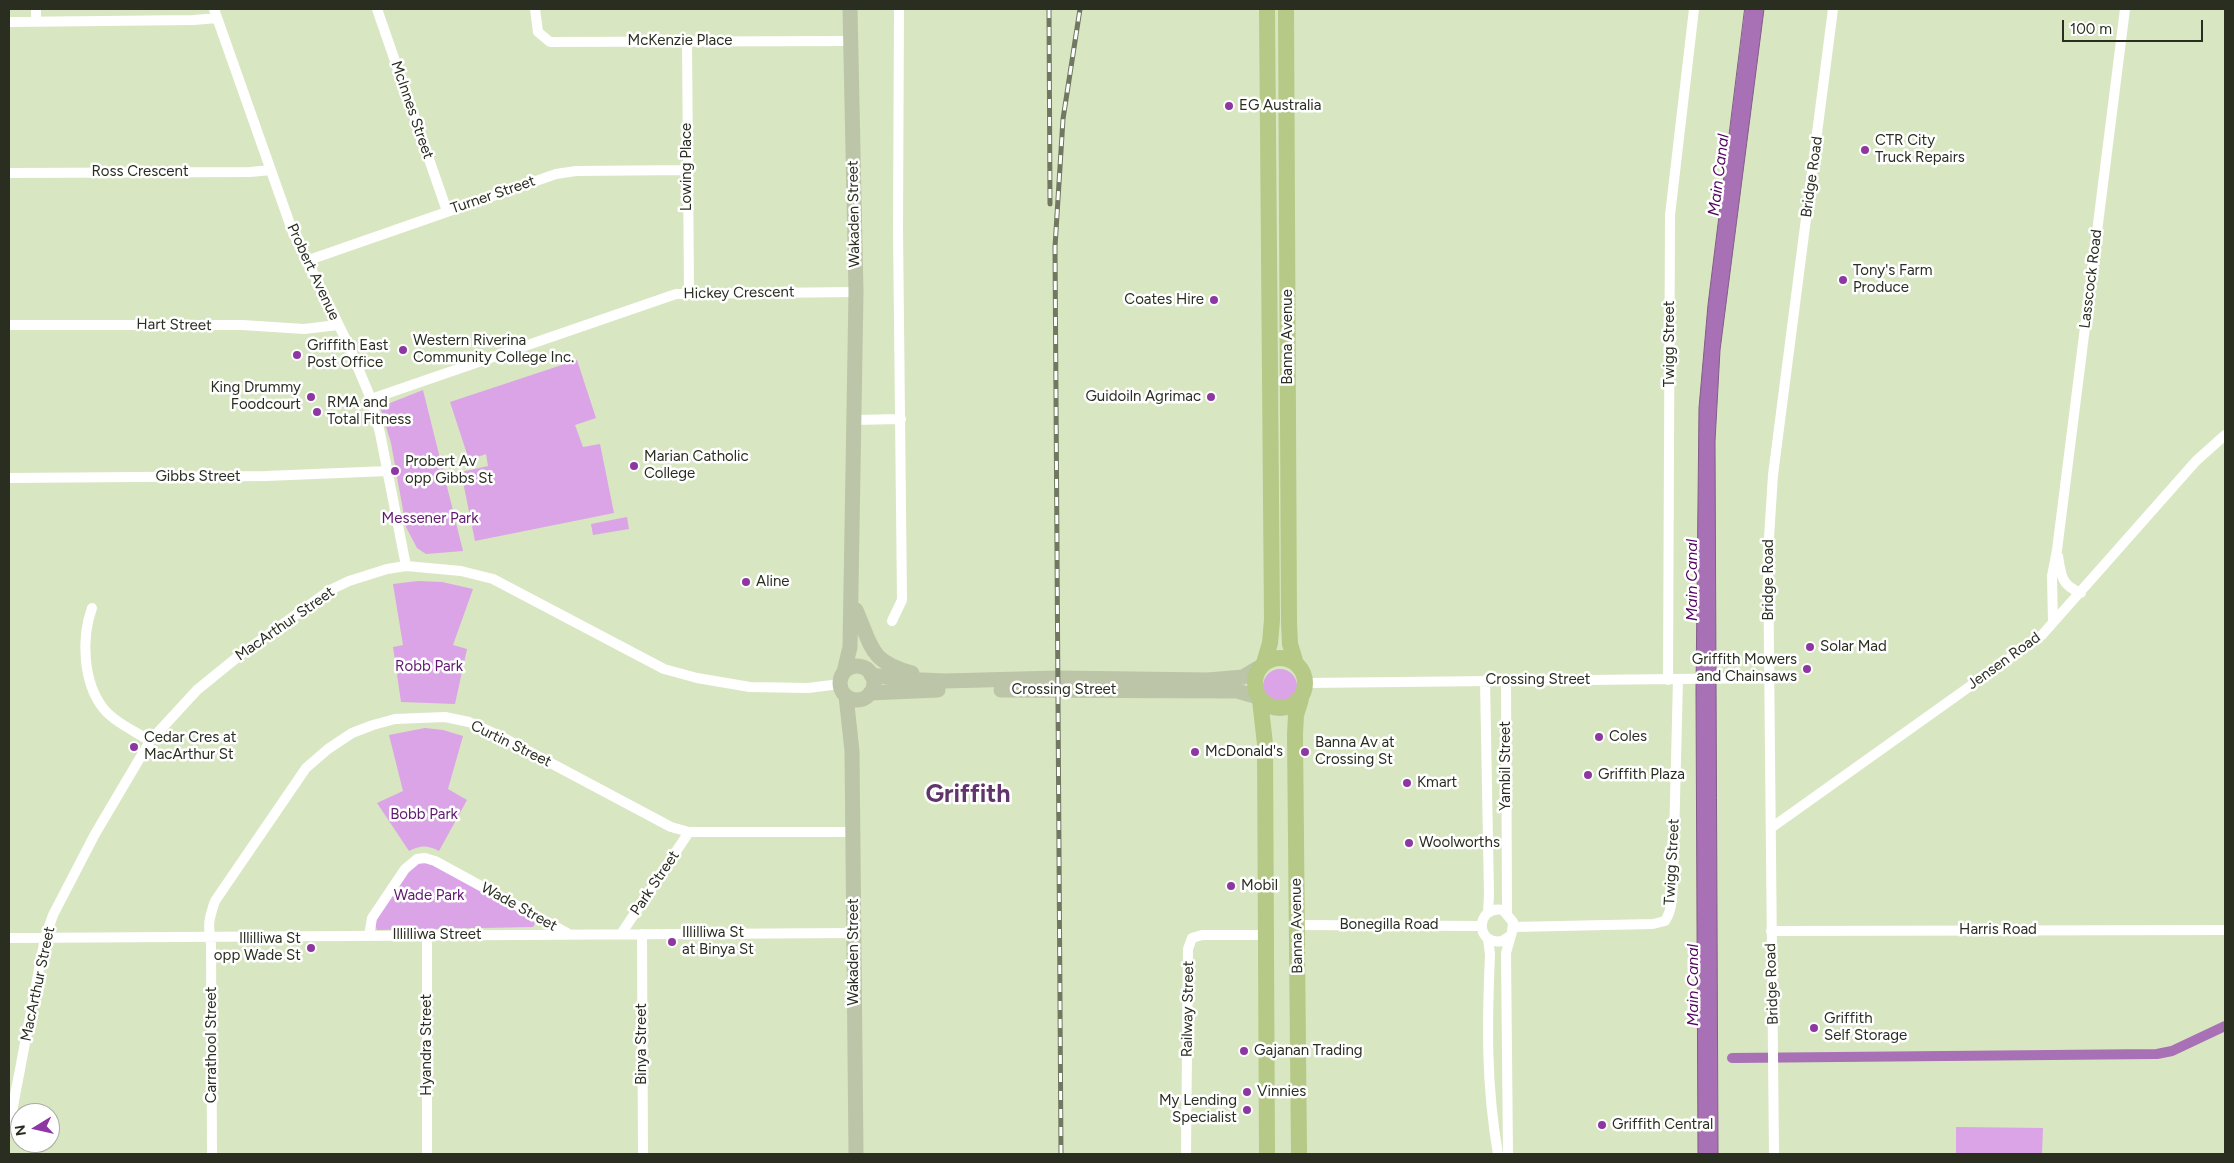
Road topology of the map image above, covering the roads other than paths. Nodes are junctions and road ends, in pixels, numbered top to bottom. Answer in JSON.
{"nodes":[{"id":1,"x":36,"y":9,"type":"edge"},
{"id":2,"x":377,"y":9,"type":"edge"},
{"id":3,"x":535,"y":9,"type":"edge"},
{"id":4,"x":850,"y":9,"type":"edge"},
{"id":5,"x":898,"y":9,"type":"edge"},
{"id":6,"x":1267,"y":9,"type":"edge"},
{"id":7,"x":1286,"y":9,"type":"edge"},
{"id":8,"x":1694,"y":9,"type":"edge"},
{"id":9,"x":1833,"y":9,"type":"edge"},
{"id":10,"x":2125,"y":9,"type":"edge"},
{"id":11,"x":216,"y":13,"type":"edge"},
{"id":12,"x":9,"y":22,"type":"edge"},
{"id":13,"x":36,"y":22,"type":"junction"},
{"id":14,"x":687,"y":41,"type":"junction"},
{"id":15,"x":850,"y":42,"type":"junction"},
{"id":16,"x":271,"y":170,"type":"junction"},
{"id":17,"x":687,"y":170,"type":"junction"},
{"id":18,"x":9,"y":173,"type":"edge"},
{"id":19,"x":447,"y":211,"type":"junction"},
{"id":20,"x":306,"y":261,"type":"junction"},
{"id":21,"x":689,"y":292,"type":"junction"},
{"id":22,"x":856,"y":292,"type":"junction"},
{"id":23,"x":9,"y":325,"type":"edge"},
{"id":24,"x":338,"y":325,"type":"junction"},
{"id":25,"x":370,"y":398,"type":"junction"},
{"id":26,"x":901,"y":419,"type":"junction"},
{"id":27,"x":852,"y":420,"type":"junction"},
{"id":28,"x":2225,"y":435,"type":"edge"},
{"id":29,"x":388,"y":471,"type":"junction"},
{"id":30,"x":9,"y":478,"type":"edge"},
{"id":31,"x":2057,"y":550,"type":"junction"},
{"id":32,"x":406,"y":566,"type":"junction"},
{"id":33,"x":852,"y":579,"type":"junction"},
{"id":34,"x":2081,"y":593,"type":"junction"},
{"id":35,"x":92,"y":608,"type":"dead end"},
{"id":36,"x":856,"y":610,"type":"junction"},
{"id":37,"x":892,"y":621,"type":"dead end"},
{"id":38,"x":2053,"y":622,"type":"junction"},
{"id":39,"x":1296,"y":664,"type":"junction"},
{"id":40,"x":1261,"y":666,"type":"junction"},
{"id":41,"x":870,"y":673,"type":"junction"},
{"id":42,"x":1769,"y":678,"type":"junction"},
{"id":43,"x":1485,"y":680,"type":"junction"},
{"id":44,"x":1506,"y":680,"type":"junction"},
{"id":45,"x":1673,"y":680,"type":"junction"},
{"id":46,"x":945,"y":681,"type":"junction"},
{"id":47,"x":1306,"y":682,"type":"junction"},
{"id":48,"x":843,"y":684,"type":"junction"},
{"id":49,"x":866,"y":696,"type":"junction"},
{"id":50,"x":1259,"y":699,"type":"junction"},
{"id":51,"x":1301,"y":699,"type":"junction"},
{"id":52,"x":150,"y":741,"type":"junction"},
{"id":53,"x":852,"y":751,"type":"junction"},
{"id":54,"x":1771,"y":828,"type":"junction"},
{"id":55,"x":689,"y":832,"type":"junction"},
{"id":56,"x":853,"y":832,"type":"junction"},
{"id":57,"x":1488,"y":912,"type":"junction"},
{"id":58,"x":1507,"y":913,"type":"junction"},
{"id":59,"x":1297,"y":925,"type":"junction"},
{"id":60,"x":1480,"y":926,"type":"junction"},
{"id":61,"x":2225,"y":930,"type":"edge"},
{"id":62,"x":1512,"y":931,"type":"junction"},
{"id":63,"x":1771,"y":931,"type":"junction"},
{"id":64,"x":854,"y":933,"type":"junction"},
{"id":65,"x":568,"y":934,"type":"junction"},
{"id":66,"x":621,"y":934,"type":"junction"},
{"id":67,"x":642,"y":934,"type":"junction"},
{"id":68,"x":210,"y":936,"type":"junction"},
{"id":69,"x":369,"y":936,"type":"junction"},
{"id":70,"x":427,"y":936,"type":"junction"},
{"id":71,"x":1265,"y":936,"type":"junction"},
{"id":72,"x":9,"y":938,"type":"edge"},
{"id":73,"x":45,"y":938,"type":"junction"},
{"id":74,"x":1488,"y":940,"type":"junction"},
{"id":75,"x":9,"y":1127,"type":"edge"},
{"id":76,"x":212,"y":1154,"type":"edge"},
{"id":77,"x":427,"y":1154,"type":"edge"},
{"id":78,"x":643,"y":1154,"type":"edge"},
{"id":79,"x":856,"y":1154,"type":"edge"},
{"id":80,"x":1186,"y":1154,"type":"edge"},
{"id":81,"x":1267,"y":1154,"type":"edge"},
{"id":82,"x":1298,"y":1154,"type":"edge"},
{"id":83,"x":1501,"y":1154,"type":"edge"},
{"id":84,"x":1774,"y":1154,"type":"edge"}],
"edges":[{"from":1,"to":13,"type":"street"},
{"from":2,"to":19,"type":"street","name":"McInnes Street"},
{"from":3,"to":14,"type":"street","name":"McKenzie Place"},
{"from":4,"to":15,"type":"main road","name":"Wakaden Street"},
{"from":5,"to":26,"type":"street"},
{"from":6,"to":40,"type":"main road","name":"Banna Avenue"},
{"from":7,"to":39,"type":"main road","name":"Banna Avenue"},
{"from":8,"to":45,"type":"street","name":"Twigg Street"},
{"from":9,"to":42,"type":"street","name":"Bridge Road"},
{"from":10,"to":31,"type":"street","name":"Lasscock Road"},
{"from":11,"to":13,"type":"street"},
{"from":11,"to":16,"type":"street","name":"Probert Avenue"},
{"from":12,"to":13,"type":"street"},
{"from":14,"to":15,"type":"street","name":"McKenzie Place"},
{"from":14,"to":17,"type":"street","name":"Lowing Place"},
{"from":15,"to":22,"type":"main road","name":"Wakaden Street"},
{"from":16,"to":18,"type":"street","name":"Ross Crescent"},
{"from":16,"to":20,"type":"street","name":"Probert Avenue"},
{"from":17,"to":19,"type":"street","name":"Turner Street"},
{"from":17,"to":21,"type":"street","name":"Lowing Place"},
{"from":19,"to":20,"type":"street","name":"Turner Street"},
{"from":20,"to":24,"type":"street","name":"Probert Avenue"},
{"from":21,"to":22,"type":"street","name":"Hickey Crescent"},
{"from":21,"to":25,"type":"street","name":"Hickey Crescent"},
{"from":22,"to":27,"type":"main road","name":"Wakaden Street"},
{"from":23,"to":24,"type":"street","name":"Hart Street"},
{"from":24,"to":25,"type":"street","name":"Probert Avenue"},
{"from":25,"to":29,"type":"street","name":"Probert Avenue"},
{"from":26,"to":27,"type":"street"},
{"from":26,"to":37,"type":"street"},
{"from":27,"to":33,"type":"main road","name":"Wakaden Street"},
{"from":28,"to":34,"type":"street","name":"Jensen Road"},
{"from":29,"to":30,"type":"street","name":"Gibbs Street"},
{"from":29,"to":32,"type":"street","name":"Probert Avenue"},
{"from":31,"to":34,"type":"street","name":"Lasscock Road"},
{"from":31,"to":38,"type":"street","name":"Lasscock Road"},
{"from":32,"to":48,"type":"street","name":"MacArthur Street"},
{"from":32,"to":52,"type":"street","name":"MacArthur Street"},
{"from":33,"to":36,"type":"main road","name":"Wakaden Street"},
{"from":33,"to":48,"type":"main road","name":"Wakaden Street"},
{"from":34,"to":38,"type":"street","name":"Jensen Road"},
{"from":35,"to":52,"type":"street"},
{"from":36,"to":41,"type":"main road","name":"Wakaden Street"},
{"from":36,"to":46,"type":"main road","name":"Crossing Street"},
{"from":38,"to":54,"type":"street","name":"Jensen Road"},
{"from":39,"to":40,"type":"main road"},
{"from":39,"to":47,"type":"main road"},
{"from":40,"to":46,"type":"main road","name":"Crossing Street"},
{"from":40,"to":50,"type":"main road"},
{"from":41,"to":46,"type":"main road","name":"Crossing Street"},
{"from":41,"to":48,"type":"main road"},
{"from":41,"to":49,"type":"main road"},
{"from":42,"to":45,"type":"street","name":"Crossing Street"},
{"from":42,"to":54,"type":"street","name":"Bridge Road"},
{"from":43,"to":44,"type":"street","name":"Crossing Street"},
{"from":43,"to":47,"type":"street","name":"Crossing Street"},
{"from":43,"to":57,"type":"street","name":"Yambil Street"},
{"from":44,"to":45,"type":"street","name":"Crossing Street"},
{"from":44,"to":58,"type":"street","name":"Yambil Street"},
{"from":45,"to":62,"type":"street","name":"Twigg Street"},
{"from":47,"to":51,"type":"main road"},
{"from":48,"to":49,"type":"main road"},
{"from":48,"to":53,"type":"main road","name":"Wakaden Street"},
{"from":49,"to":50,"type":"main road","name":"Crossing Street"},
{"from":49,"to":53,"type":"main road","name":"Wakaden Street"},
{"from":50,"to":51,"type":"main road"},
{"from":50,"to":71,"type":"main road","name":"Banna Avenue"},
{"from":51,"to":59,"type":"main road","name":"Banna Avenue"},
{"from":52,"to":73,"type":"street","name":"MacArthur Street"},
{"from":53,"to":56,"type":"main road","name":"Wakaden Street"},
{"from":54,"to":63,"type":"street","name":"Bridge Road"},
{"from":55,"to":56,"type":"street","name":"Curtin Street"},
{"from":55,"to":66,"type":"street","name":"Park Street"},
{"from":55,"to":68,"type":"street","name":"Curtin Street"},
{"from":56,"to":64,"type":"main road","name":"Wakaden Street"},
{"from":57,"to":58,"type":"street"},
{"from":57,"to":60,"type":"street"},
{"from":58,"to":62,"type":"street"},
{"from":59,"to":60,"type":"street","name":"Bonegilla Road"},
{"from":59,"to":82,"type":"main road","name":"Banna Avenue"},
{"from":60,"to":74,"type":"street"},
{"from":61,"to":63,"type":"street","name":"Harris Road"},
{"from":62,"to":74,"type":"street"},
{"from":62,"to":83,"type":"street"},
{"from":63,"to":84,"type":"street","name":"Bridge Road"},
{"from":64,"to":67,"type":"street","name":"Illilliwa Street"},
{"from":64,"to":79,"type":"main road","name":"Wakaden Street"},
{"from":65,"to":66,"type":"street","name":"Illilliwa Street"},
{"from":65,"to":69,"type":"street","name":"Wade Street"},
{"from":65,"to":70,"type":"street","name":"Illilliwa Street"},
{"from":66,"to":67,"type":"street","name":"Illilliwa Street"},
{"from":67,"to":78,"type":"street","name":"Binya Street"},
{"from":68,"to":69,"type":"street","name":"Illilliwa Street"},
{"from":68,"to":73,"type":"street","name":"Illilliwa Street"},
{"from":68,"to":76,"type":"street","name":"Carrathool Street"},
{"from":69,"to":70,"type":"street","name":"Illilliwa Street"},
{"from":70,"to":77,"type":"street","name":"Hyandra Street"},
{"from":71,"to":80,"type":"street","name":"Railway Street"},
{"from":71,"to":81,"type":"main road","name":"Banna Avenue"},
{"from":72,"to":73,"type":"street","name":"Illilliwa Street"},
{"from":73,"to":75,"type":"street","name":"MacArthur Street"},
{"from":74,"to":83,"type":"street"}]}
